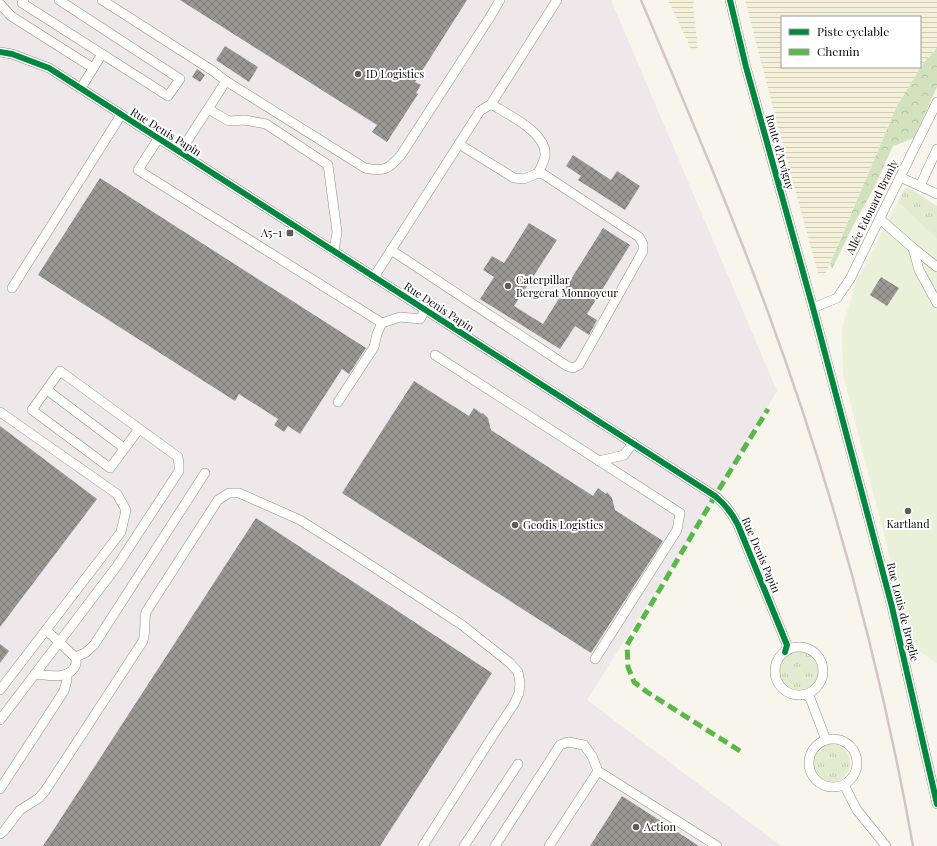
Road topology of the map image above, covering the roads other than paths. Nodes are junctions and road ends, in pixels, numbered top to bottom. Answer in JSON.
{"nodes":[{"id":1,"x":24,"y":0,"type":"edge"},
{"id":2,"x":59,"y":0,"type":"edge"},
{"id":3,"x":102,"y":0,"type":"edge"},
{"id":4,"x":500,"y":0,"type":"edge"},
{"id":5,"x":557,"y":0,"type":"edge"},
{"id":6,"x":730,"y":0,"type":"edge"},
{"id":7,"x":0,"y":4,"type":"edge"},
{"id":8,"x":0,"y":52,"type":"edge"},
{"id":9,"x":102,"y":54,"type":"junction"},
{"id":10,"x":93,"y":68,"type":"junction"},
{"id":11,"x":226,"y":81,"type":"junction"},
{"id":12,"x":80,"y":88,"type":"junction"},
{"id":13,"x":937,"y":102,"type":"edge"},
{"id":14,"x":491,"y":104,"type":"junction"},
{"id":15,"x":208,"y":109,"type":"junction"},
{"id":16,"x":121,"y":115,"type":"junction"},
{"id":17,"x":158,"y":139,"type":"junction"},
{"id":18,"x":459,"y":144,"type":"junction"},
{"id":19,"x":937,"y":149,"type":"edge"},
{"id":20,"x":180,"y":152,"type":"junction"},
{"id":21,"x":538,"y":173,"type":"junction"},
{"id":22,"x":900,"y":177,"type":"junction"},
{"id":23,"x":916,"y":185,"type":"junction"},
{"id":24,"x":937,"y":194,"type":"edge"},
{"id":25,"x":880,"y":219,"type":"junction"},
{"id":26,"x":913,"y":248,"type":"junction"},
{"id":27,"x":391,"y":250,"type":"junction"},
{"id":28,"x":334,"y":251,"type":"junction"},
{"id":29,"x":937,"y":267,"type":"edge"},
{"id":30,"x":374,"y":277,"type":"junction"},
{"id":31,"x":12,"y":288,"type":"dead end"},
{"id":32,"x":937,"y":303,"type":"edge"},
{"id":33,"x":813,"y":308,"type":"junction"},
{"id":34,"x":425,"y":310,"type":"junction"},
{"id":35,"x":382,"y":323,"type":"junction"},
{"id":36,"x":435,"y":355,"type":"dead end"},
{"id":37,"x":47,"y":390,"type":"junction"},
{"id":38,"x":338,"y":402,"type":"dead end"},
{"id":39,"x":0,"y":412,"type":"edge"},
{"id":40,"x":845,"y":426,"type":"joint"},
{"id":41,"x":139,"y":429,"type":"junction"},
{"id":42,"x":633,"y":443,"type":"junction"},
{"id":43,"x":124,"y":448,"type":"junction"},
{"id":44,"x":600,"y":462,"type":"junction"},
{"id":45,"x":205,"y":473,"type":"dead end"},
{"id":46,"x":46,"y":630,"type":"junction"},
{"id":47,"x":60,"y":642,"type":"junction"},
{"id":48,"x":785,"y":652,"type":"junction"},
{"id":49,"x":75,"y":656,"type":"junction"},
{"id":50,"x":595,"y":659,"type":"dead end"},
{"id":51,"x":35,"y":674,"type":"junction"},
{"id":52,"x":67,"y":674,"type":"junction"},
{"id":53,"x":0,"y":690,"type":"edge"},
{"id":54,"x":806,"y":694,"type":"junction"},
{"id":55,"x":0,"y":720,"type":"edge"},
{"id":56,"x":826,"y":740,"type":"junction"},
{"id":57,"x":518,"y":764,"type":"dead end"},
{"id":58,"x":598,"y":771,"type":"junction"},
{"id":59,"x":844,"y":785,"type":"junction"},
{"id":60,"x":0,"y":789,"type":"edge"},
{"id":61,"x":937,"y":804,"type":"edge"},
{"id":62,"x":0,"y":834,"type":"edge"},
{"id":63,"x":423,"y":846,"type":"edge"},
{"id":64,"x":464,"y":846,"type":"edge"},
{"id":65,"x":495,"y":846,"type":"edge"},
{"id":66,"x":549,"y":846,"type":"edge"},
{"id":67,"x":717,"y":846,"type":"edge"},
{"id":68,"x":886,"y":846,"type":"edge"}],
"edges":[{"from":1,"to":9,"type":"street"},
{"from":2,"to":9,"type":"street"},
{"from":3,"to":11,"type":"street"},
{"from":4,"to":11,"type":"street"},
{"from":5,"to":14,"type":"street"},
{"from":6,"to":33,"type":"street","name":"Route d'Arvigny"},
{"from":7,"to":10,"type":"street"},
{"from":8,"to":12,"type":"street","name":"Rue Denis Papin"},
{"from":9,"to":10,"type":"street"},
{"from":10,"to":12,"type":"street"},
{"from":11,"to":15,"type":"street"},
{"from":12,"to":16,"type":"street","name":"Rue Denis Papin"},
{"from":13,"to":22,"type":"street","name":"Allée Edouard Branly"},
{"from":14,"to":18,"type":"street"},
{"from":14,"to":21,"type":"street"},
{"from":15,"to":20,"type":"street"},
{"from":15,"to":28,"type":"street"},
{"from":16,"to":17,"type":"street","name":"Rue Denis Papin"},
{"from":16,"to":31,"type":"street"},
{"from":17,"to":20,"type":"street","name":"Rue Denis Papin"},
{"from":17,"to":35,"type":"street"},
{"from":18,"to":21,"type":"street"},
{"from":18,"to":27,"type":"street"},
{"from":19,"to":23,"type":"street"},
{"from":20,"to":28,"type":"street","name":"Rue Denis Papin"},
{"from":21,"to":27,"type":"street"},
{"from":22,"to":23,"type":"street"},
{"from":22,"to":25,"type":"street","name":"Allée Edouard Branly"},
{"from":23,"to":24,"type":"street"},
{"from":25,"to":26,"type":"street"},
{"from":25,"to":33,"type":"street","name":"Allée Edouard Branly"},
{"from":26,"to":29,"type":"street"},
{"from":26,"to":32,"type":"street"},
{"from":27,"to":30,"type":"street"},
{"from":28,"to":30,"type":"street","name":"Rue Denis Papin"},
{"from":30,"to":34,"type":"street","name":"Rue Denis Papin"},
{"from":33,"to":40,"type":"street","name":"Route d'Arvigny"},
{"from":34,"to":35,"type":"street"},
{"from":34,"to":42,"type":"street","name":"Rue Denis Papin"},
{"from":35,"to":38,"type":"street"},
{"from":36,"to":44,"type":"street"},
{"from":37,"to":41,"type":"street"},
{"from":37,"to":43,"type":"street"},
{"from":37,"to":43,"type":"street"},
{"from":39,"to":46,"type":"street"},
{"from":40,"to":61,"type":"street","name":"Rue Louis de Broglie"},
{"from":41,"to":43,"type":"street"},
{"from":41,"to":47,"type":"street"},
{"from":42,"to":44,"type":"street"},
{"from":42,"to":48,"type":"street","name":"Rue Denis Papin"},
{"from":44,"to":50,"type":"street"},
{"from":45,"to":49,"type":"street"},
{"from":46,"to":47,"type":"street"},
{"from":46,"to":53,"type":"street"},
{"from":47,"to":49,"type":"street"},
{"from":47,"to":51,"type":"street"},
{"from":48,"to":54,"type":"street"},
{"from":48,"to":54,"type":"street"},
{"from":49,"to":52,"type":"street"},
{"from":51,"to":52,"type":"street"},
{"from":51,"to":55,"type":"street"},
{"from":52,"to":60,"type":"street"},
{"from":54,"to":56,"type":"street"},
{"from":56,"to":59,"type":"street"},
{"from":56,"to":59,"type":"street"},
{"from":57,"to":64,"type":"street"},
{"from":58,"to":65,"type":"street"},
{"from":58,"to":66,"type":"street"},
{"from":58,"to":67,"type":"street"},
{"from":59,"to":68,"type":"street"},
{"from":62,"to":63,"type":"street"}]}
